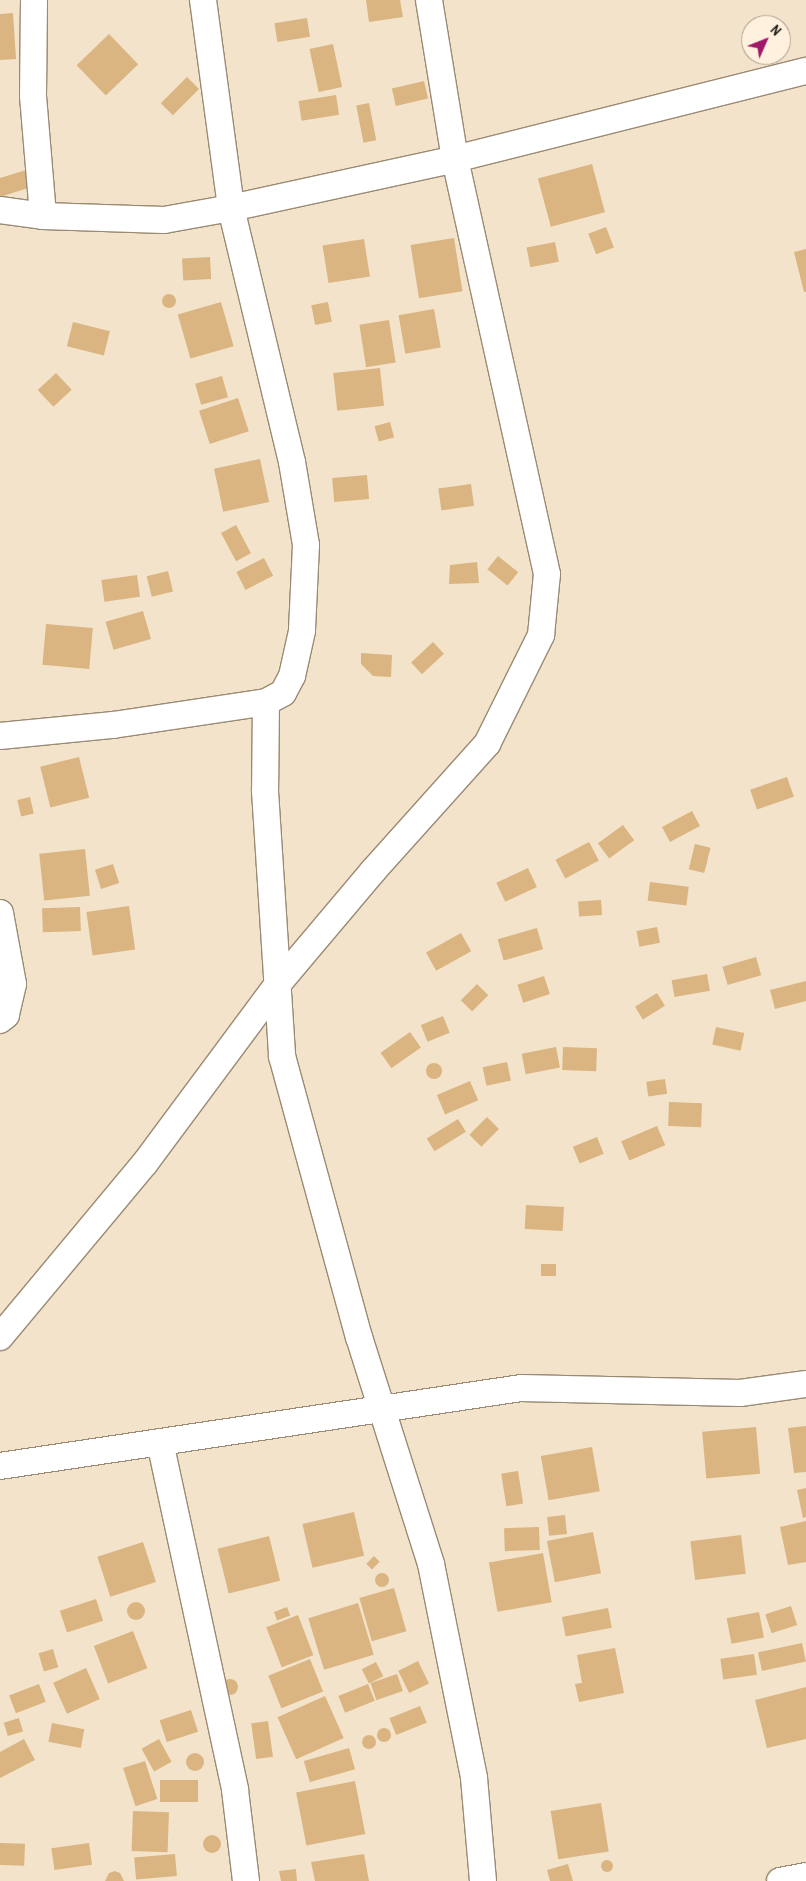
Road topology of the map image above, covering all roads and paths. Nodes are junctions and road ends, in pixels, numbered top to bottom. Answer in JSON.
{"nodes":[{"id":1,"x":34,"y":0,"type":"edge"},
{"id":2,"x":204,"y":0,"type":"edge"},
{"id":3,"x":428,"y":0,"type":"edge"},
{"id":4,"x":806,"y":71,"type":"edge"},
{"id":5,"x":455,"y":159,"type":"junction"},
{"id":6,"x":231,"y":208,"type":"junction"},
{"id":7,"x":0,"y":210,"type":"edge"},
{"id":8,"x":43,"y":216,"type":"junction"},
{"id":9,"x":266,"y":702,"type":"junction"},
{"id":10,"x":0,"y":736,"type":"edge"},
{"id":11,"x":0,"y":913,"type":"edge"},
{"id":12,"x":277,"y":985,"type":"junction"},
{"id":13,"x":0,"y":1020,"type":"edge"},
{"id":14,"x":0,"y":1337,"type":"edge"},
{"id":15,"x":806,"y":1384,"type":"edge"},
{"id":16,"x":383,"y":1410,"type":"junction"},
{"id":17,"x":160,"y":1442,"type":"junction"},
{"id":18,"x":0,"y":1466,"type":"edge"},
{"id":19,"x":806,"y":1876,"type":"edge"},
{"id":20,"x":246,"y":1881,"type":"edge"},
{"id":21,"x":483,"y":1881,"type":"edge"},
{"id":22,"x":780,"y":1881,"type":"edge"}],
"edges":[{"from":1,"to":8,"type":"street"},
{"from":2,"to":6,"type":"street"},
{"from":3,"to":5,"type":"street"},
{"from":4,"to":5,"type":"street"},
{"from":5,"to":6,"type":"street"},
{"from":5,"to":12,"type":"street"},
{"from":6,"to":8,"type":"street"},
{"from":6,"to":9,"type":"street"},
{"from":7,"to":8,"type":"street"},
{"from":9,"to":10,"type":"street"},
{"from":9,"to":12,"type":"street"},
{"from":11,"to":13,"type":"street"},
{"from":12,"to":14,"type":"street"},
{"from":12,"to":16,"type":"street"},
{"from":15,"to":16,"type":"street"},
{"from":16,"to":17,"type":"street"},
{"from":16,"to":21,"type":"street"},
{"from":17,"to":18,"type":"street"},
{"from":17,"to":20,"type":"street"},
{"from":19,"to":22,"type":"street"}]}
